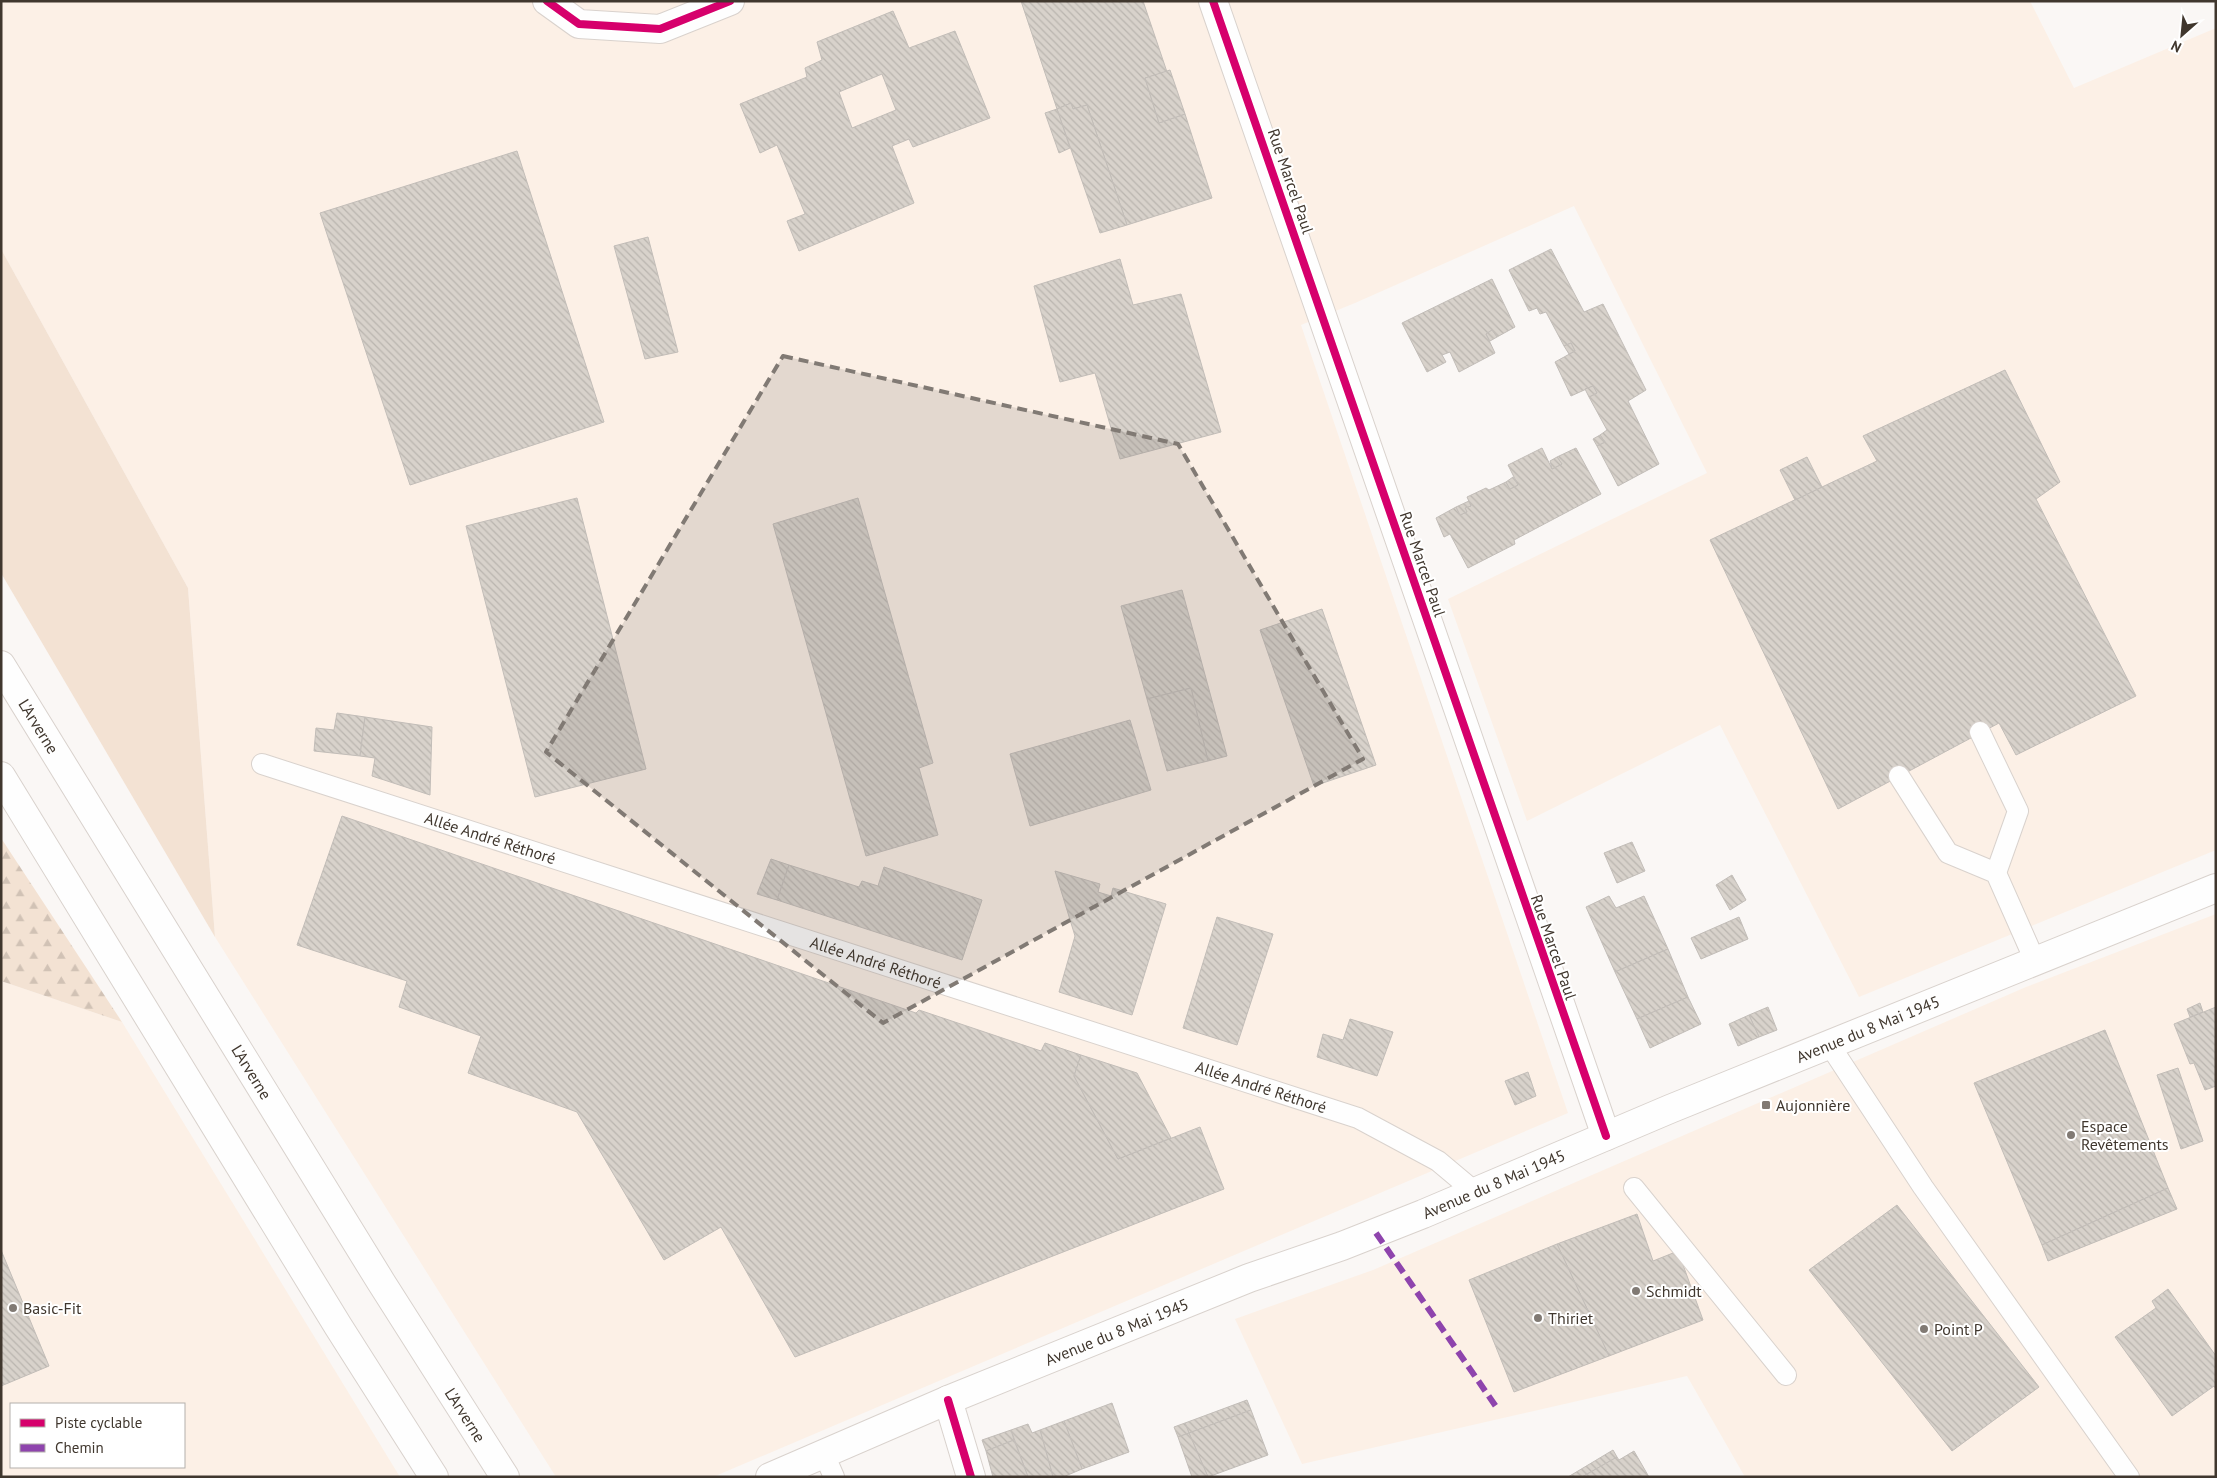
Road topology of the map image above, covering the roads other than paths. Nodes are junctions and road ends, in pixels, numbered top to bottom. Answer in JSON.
{"nodes":[{"id":1,"x":547,"y":1,"type":"edge"},
{"id":2,"x":730,"y":1,"type":"edge"},
{"id":3,"x":1213,"y":1,"type":"edge"},
{"id":4,"x":1,"y":665,"type":"edge"},
{"id":5,"x":1980,"y":732,"type":"dead end"},
{"id":6,"x":262,"y":764,"type":"dead end"},
{"id":7,"x":1,"y":776,"type":"edge"},
{"id":8,"x":1899,"y":776,"type":"dead end"},
{"id":9,"x":1996,"y":873,"type":"junction"},
{"id":10,"x":2216,"y":888,"type":"edge"},
{"id":11,"x":2035,"y":961,"type":"junction"},
{"id":12,"x":1829,"y":1044,"type":"junction"},
{"id":13,"x":1606,"y":1136,"type":"junction"},
{"id":14,"x":1634,"y":1188,"type":"dead end"},
{"id":15,"x":1475,"y":1192,"type":"junction"},
{"id":16,"x":1786,"y":1375,"type":"dead end"},
{"id":17,"x":948,"y":1400,"type":"junction"},
{"id":18,"x":829,"y":1465,"type":"edge"},
{"id":19,"x":434,"y":1477,"type":"edge"},
{"id":20,"x":505,"y":1477,"type":"edge"},
{"id":21,"x":770,"y":1477,"type":"edge"},
{"id":22,"x":971,"y":1477,"type":"edge"},
{"id":23,"x":2129,"y":1477,"type":"edge"}],
"edges":[{"from":1,"to":2,"type":"main road"},
{"from":3,"to":13,"type":"main road","name":"Rue Marcel Paul"},
{"from":4,"to":20,"type":"main road","name":"L'Arverne"},
{"from":5,"to":9,"type":"lane"},
{"from":6,"to":15,"type":"lane","name":"Allée André Réthoré"},
{"from":7,"to":19,"type":"main road"},
{"from":8,"to":9,"type":"lane"},
{"from":9,"to":11,"type":"lane"},
{"from":10,"to":11,"type":"main road","name":"Avenue du 8 Mai 1945"},
{"from":11,"to":12,"type":"main road","name":"Avenue du 8 Mai 1945"},
{"from":12,"to":13,"type":"main road","name":"Avenue du 8 Mai 1945"},
{"from":12,"to":23,"type":"lane"},
{"from":13,"to":15,"type":"main road","name":"Avenue du 8 Mai 1945"},
{"from":14,"to":16,"type":"lane"},
{"from":15,"to":17,"type":"main road","name":"Avenue du 8 Mai 1945"},
{"from":17,"to":18,"type":"main road","name":"Avenue du 8 Mai 1945"},
{"from":17,"to":22,"type":"main road"},
{"from":18,"to":21,"type":"main road","name":"Avenue du 8 Mai 1945"}]}
